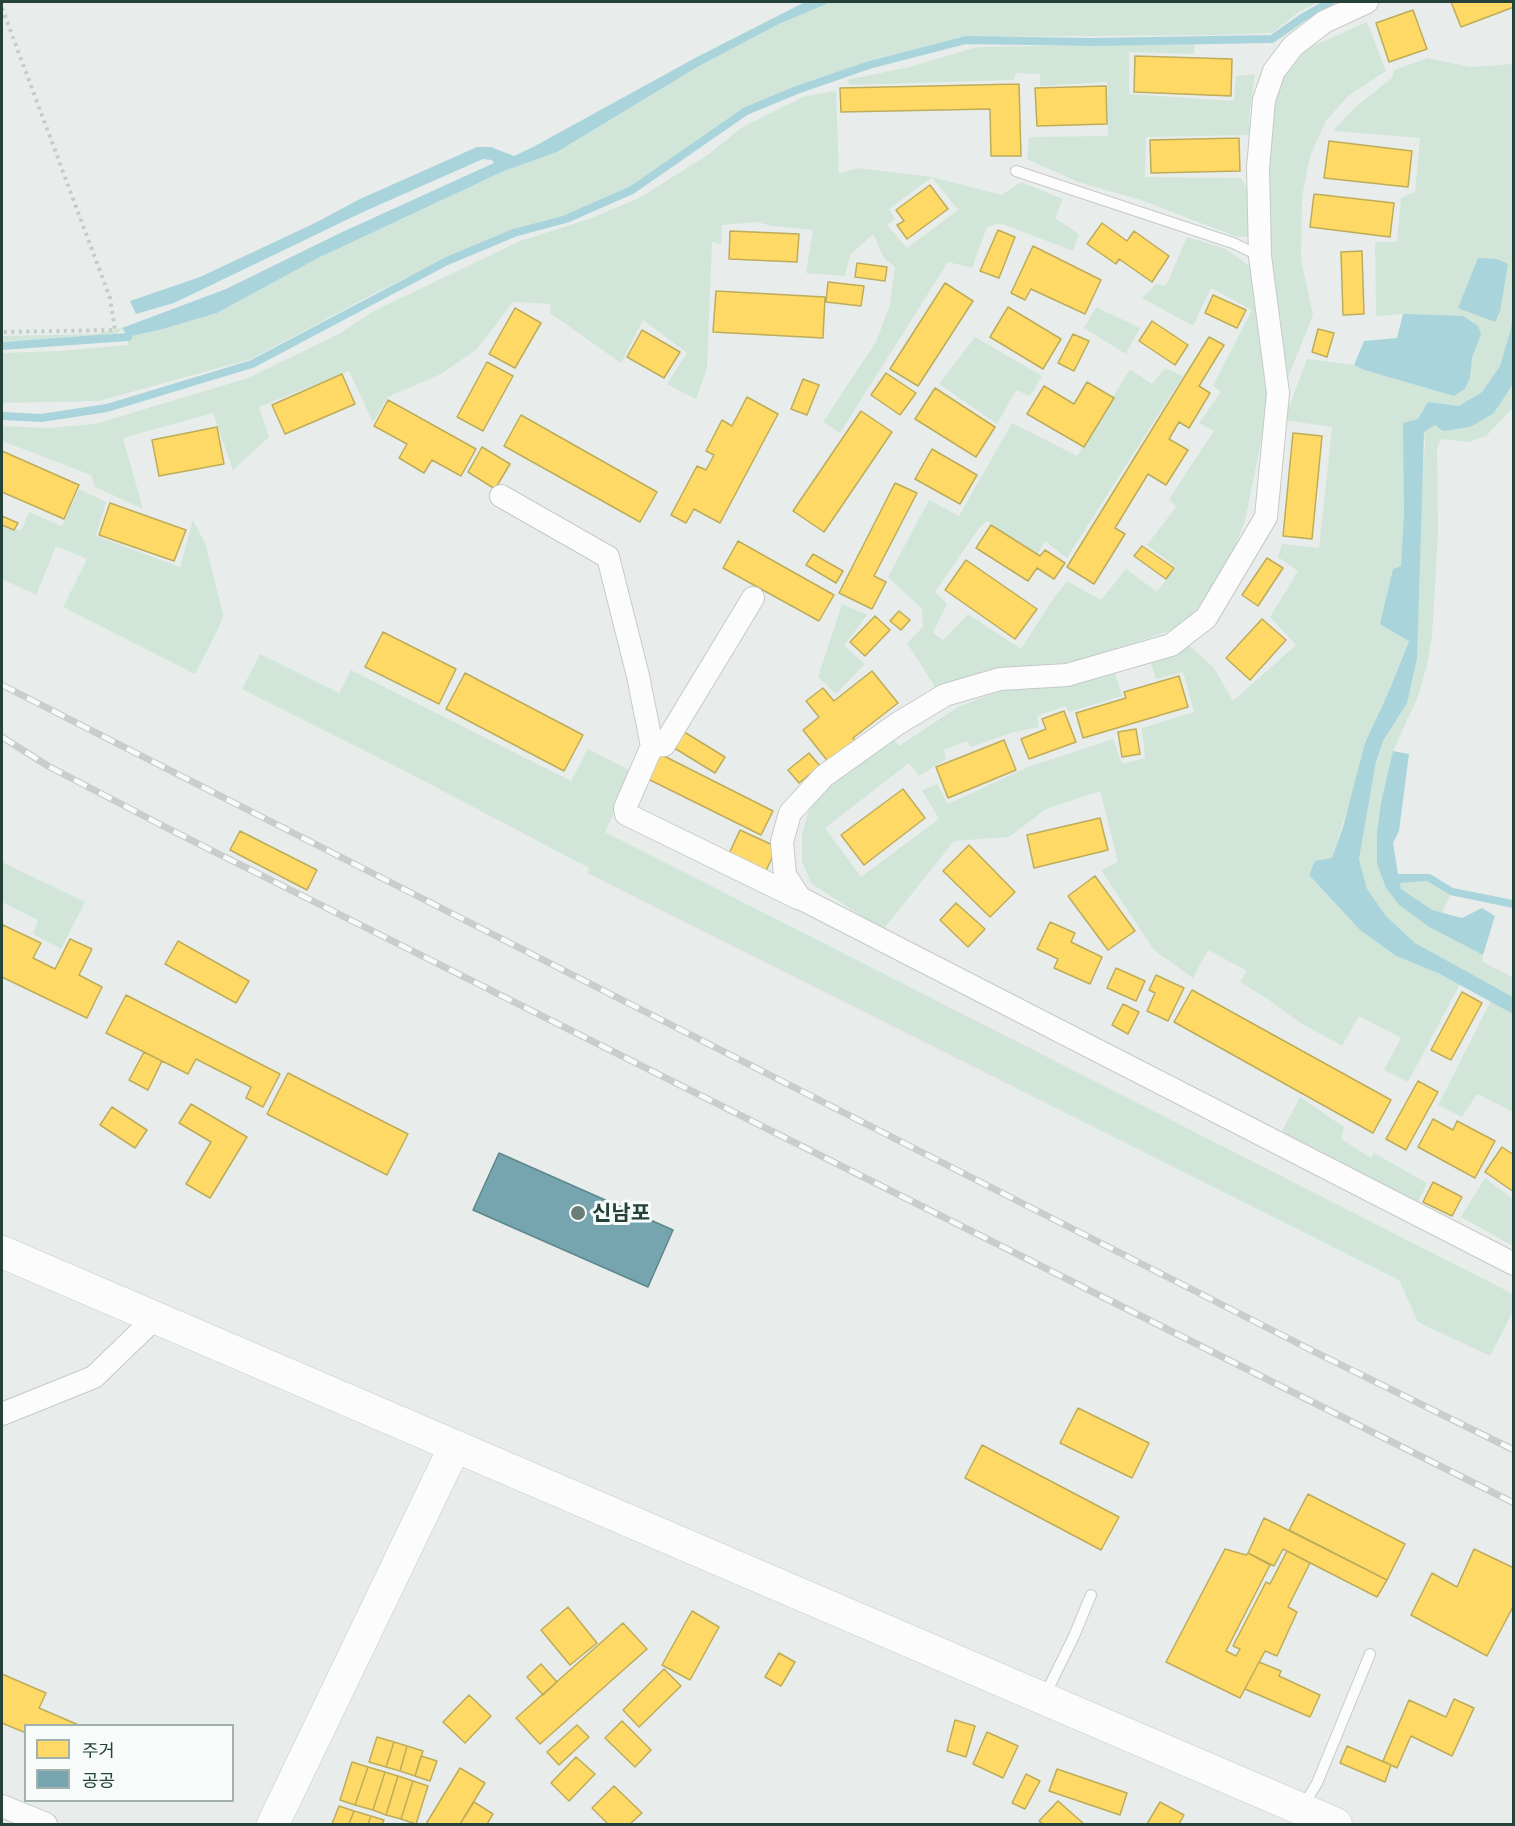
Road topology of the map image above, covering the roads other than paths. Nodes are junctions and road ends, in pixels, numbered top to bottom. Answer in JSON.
{"nodes":[{"id":1,"x":1367,"y":2,"type":"edge"},
{"id":2,"x":1016,"y":171,"type":"dead end"},
{"id":3,"x":1260,"y":256,"type":"junction"},
{"id":4,"x":501,"y":496,"type":"dead end"},
{"id":5,"x":753,"y":598,"type":"dead end"},
{"id":6,"x":652,"y":746,"type":"junction"},
{"id":7,"x":800,"y":898,"type":"junction"},
{"id":8,"x":2,"y":1252,"type":"edge"},
{"id":9,"x":1514,"y":1264,"type":"edge"},
{"id":10,"x":155,"y":1318,"type":"junction"},
{"id":11,"x":2,"y":1414,"type":"edge"},
{"id":12,"x":455,"y":1446,"type":"junction"},
{"id":13,"x":1091,"y":1595,"type":"dead end"},
{"id":14,"x":1370,"y":1654,"type":"dead end"},
{"id":15,"x":1043,"y":1698,"type":"junction"},
{"id":16,"x":2,"y":1806,"type":"edge"},
{"id":17,"x":1297,"y":1817,"type":"edge"},
{"id":18,"x":46,"y":1824,"type":"edge"},
{"id":19,"x":273,"y":1824,"type":"edge"},
{"id":20,"x":1336,"y":1824,"type":"edge"}],
"edges":[{"from":1,"to":3,"type":"street"},
{"from":2,"to":3,"type":"lane"},
{"from":3,"to":7,"type":"street"},
{"from":4,"to":6,"type":"street"},
{"from":5,"to":6,"type":"street"},
{"from":6,"to":7,"type":"street"},
{"from":7,"to":9,"type":"street"},
{"from":8,"to":10,"type":"main road"},
{"from":10,"to":11,"type":"street"},
{"from":10,"to":12,"type":"main road"},
{"from":12,"to":15,"type":"main road"},
{"from":12,"to":19,"type":"main road"},
{"from":13,"to":15,"type":"lane"},
{"from":14,"to":17,"type":"lane"},
{"from":15,"to":17,"type":"main road"},
{"from":16,"to":18,"type":"street"},
{"from":17,"to":20,"type":"main road"}]}
